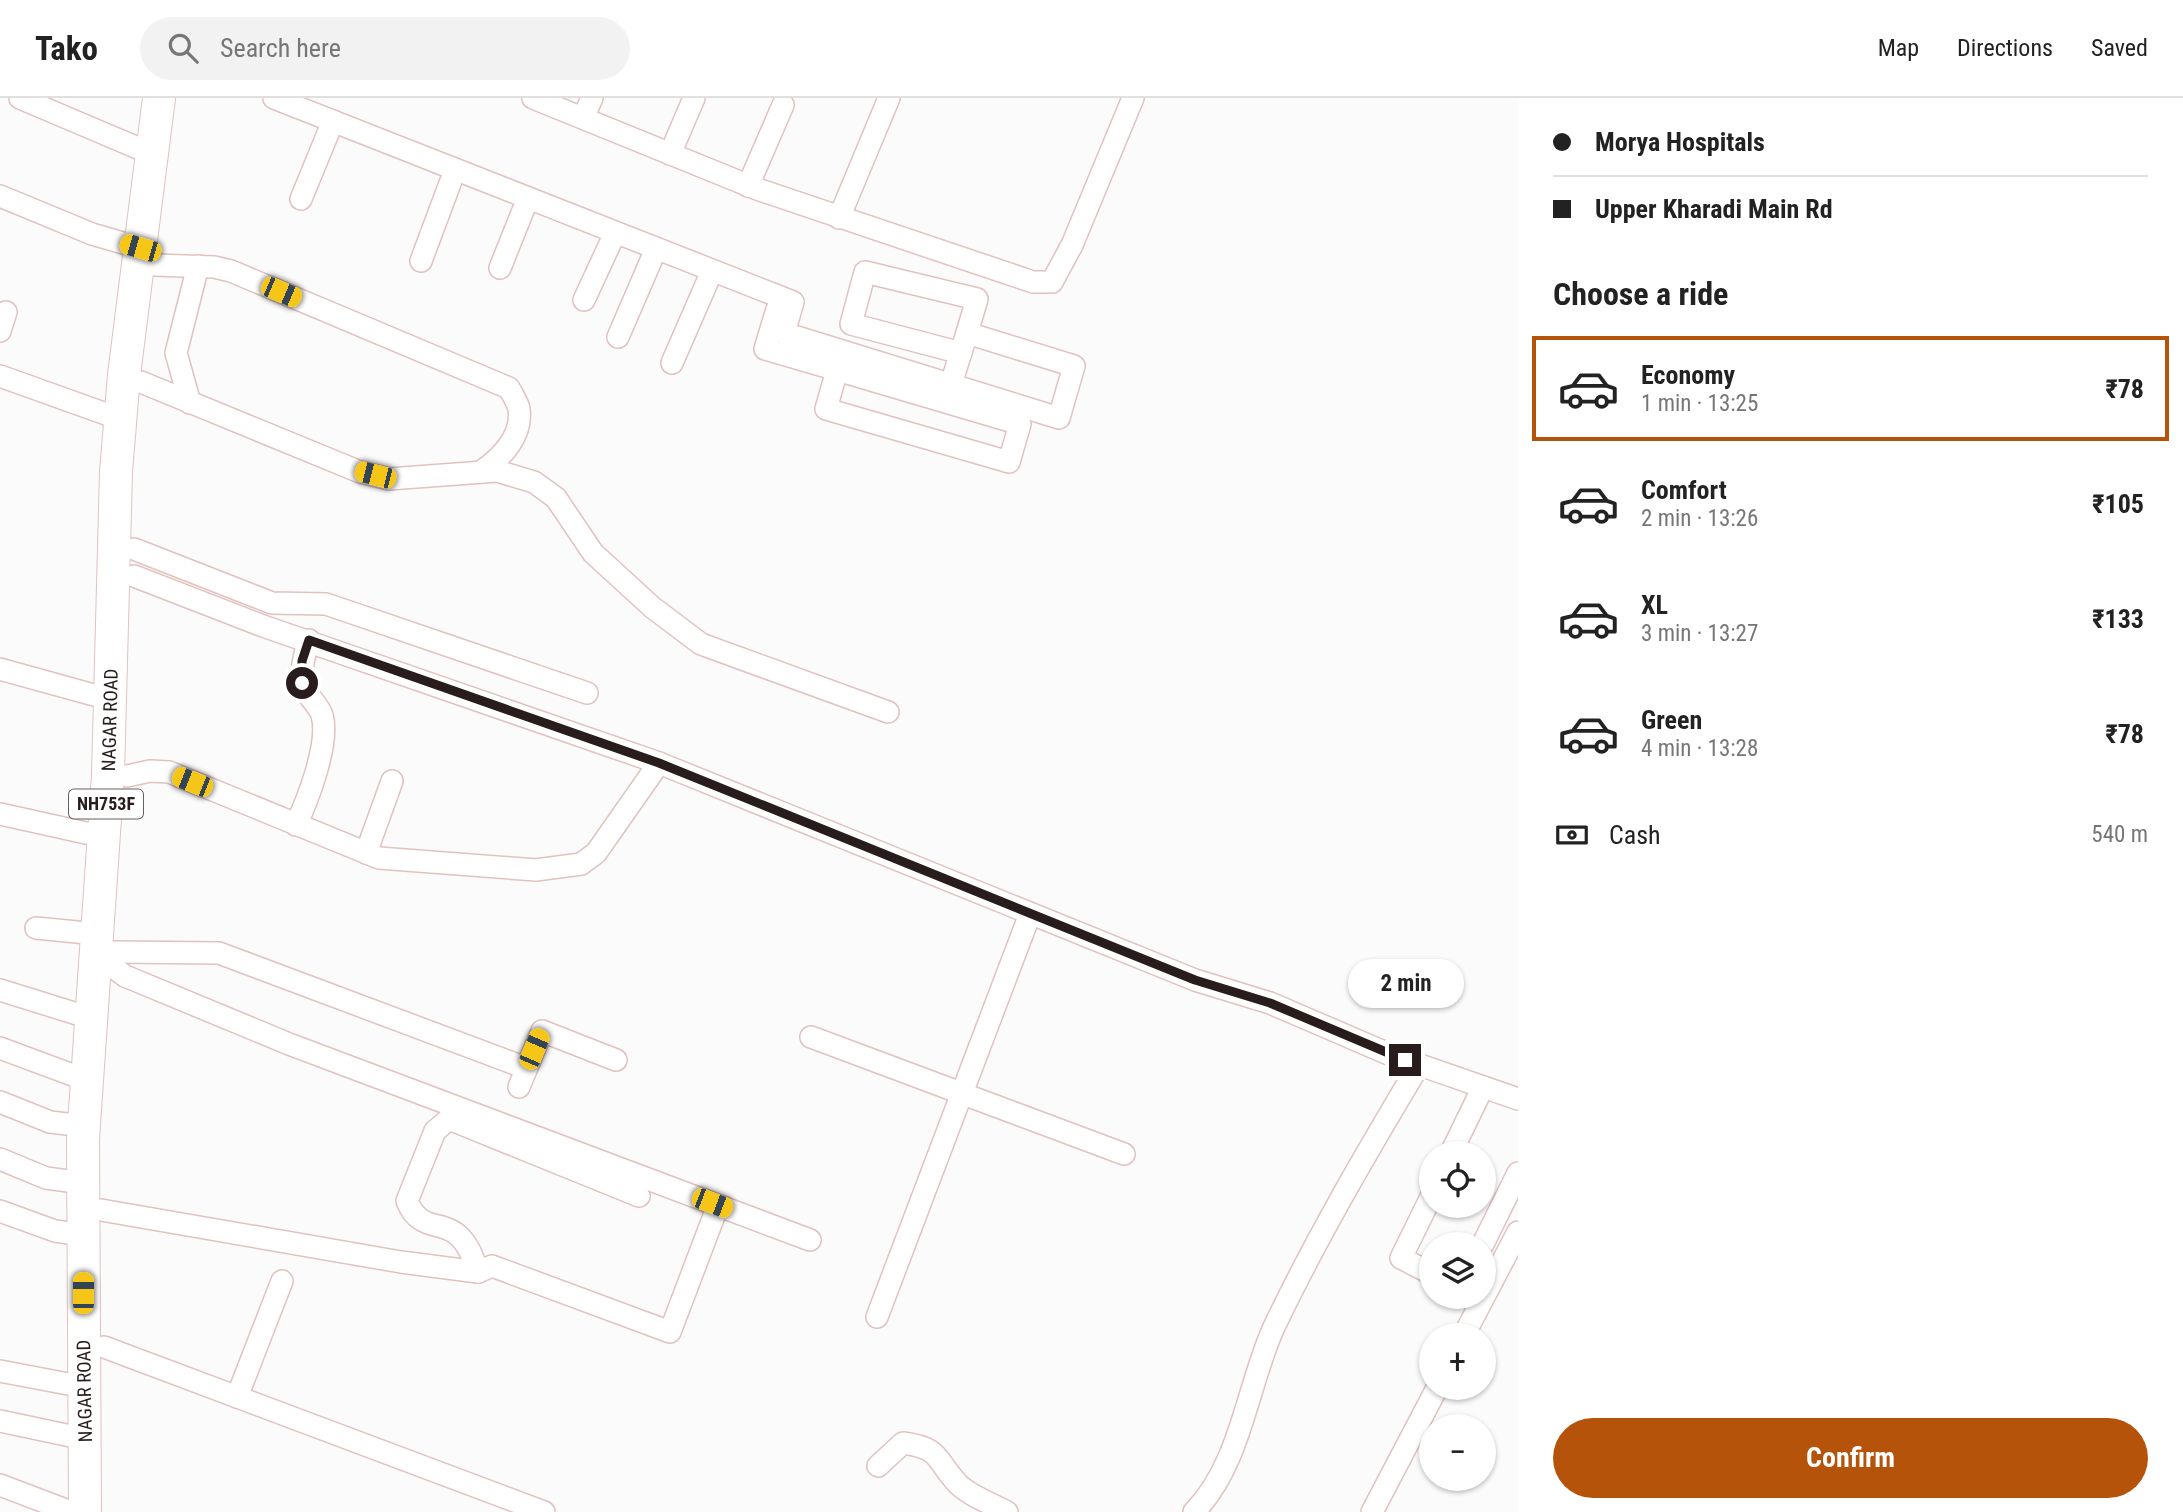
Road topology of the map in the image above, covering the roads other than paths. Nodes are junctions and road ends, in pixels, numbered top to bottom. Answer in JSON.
{"nodes":[{"id":1,"x":20,"y":98,"type":"edge"},
{"id":2,"x":159,"y":98,"type":"edge"},
{"id":3,"x":175,"y":98,"type":"edge"},
{"id":4,"x":274,"y":98,"type":"edge"},
{"id":5,"x":533,"y":98,"type":"edge"},
{"id":6,"x":592,"y":98,"type":"edge"},
{"id":7,"x":694,"y":98,"type":"edge"},
{"id":8,"x":889,"y":98,"type":"edge"},
{"id":9,"x":1133,"y":98,"type":"edge"},
{"id":10,"x":783,"y":105,"type":"dead end"},
{"id":11,"x":583,"y":118,"type":"junction"},
{"id":12,"x":333,"y":121,"type":"junction"},
{"id":13,"x":152,"y":154,"type":"junction"},
{"id":14,"x":670,"y":154,"type":"junction"},
{"id":15,"x":456,"y":170,"type":"junction"},
{"id":16,"x":748,"y":186,"type":"junction"},
{"id":17,"x":0,"y":196,"type":"edge"},
{"id":18,"x":528,"y":198,"type":"junction"},
{"id":19,"x":301,"y":200,"type":"dead end"},
{"id":20,"x":839,"y":218,"type":"junction"},
{"id":21,"x":615,"y":233,"type":"junction"},
{"id":22,"x":656,"y":249,"type":"junction"},
{"id":23,"x":148,"y":256,"type":"junction"},
{"id":24,"x":421,"y":261,"type":"dead end"},
{"id":25,"x":198,"y":266,"type":"junction"},
{"id":26,"x":500,"y":268,"type":"dead end"},
{"id":27,"x":712,"y":271,"type":"junction"},
{"id":28,"x":781,"y":298,"type":"junction"},
{"id":29,"x":584,"y":300,"type":"dead end"},
{"id":30,"x":618,"y":337,"type":"dead end"},
{"id":31,"x":964,"y":343,"type":"junction"},
{"id":32,"x":672,"y":363,"type":"dead end"},
{"id":33,"x":837,"y":370,"type":"junction"},
{"id":34,"x":0,"y":376,"type":"edge"},
{"id":35,"x":141,"y":382,"type":"junction"},
{"id":36,"x":951,"y":384,"type":"junction"},
{"id":37,"x":190,"y":403,"type":"junction"},
{"id":38,"x":120,"y":419,"type":"junction"},
{"id":39,"x":482,"y":471,"type":"junction"},
{"id":40,"x":134,"y":562,"type":"junction"},
{"id":41,"x":309,"y":640,"type":"junction"},
{"id":42,"x":0,"y":669,"type":"edge"},
{"id":43,"x":587,"y":693,"type":"dead end"},
{"id":44,"x":112,"y":700,"type":"junction"},
{"id":45,"x":888,"y":712,"type":"dead end"},
{"id":46,"x":659,"y":763,"type":"junction"},
{"id":47,"x":127,"y":776,"type":"junction"},
{"id":48,"x":393,"y":781,"type":"dead end"},
{"id":49,"x":0,"y":814,"type":"edge"},
{"id":50,"x":296,"y":825,"type":"junction"},
{"id":51,"x":104,"y":837,"type":"junction"},
{"id":52,"x":366,"y":853,"type":"junction"},
{"id":53,"x":1030,"y":914,"type":"junction"},
{"id":54,"x":36,"y":928,"type":"dead end"},
{"id":55,"x":108,"y":951,"type":"junction"},
{"id":56,"x":0,"y":990,"type":"edge"},
{"id":57,"x":90,"y":1018,"type":"junction"},
{"id":58,"x":811,"y":1037,"type":"dead end"},
{"id":59,"x":0,"y":1048,"type":"edge"},
{"id":60,"x":616,"y":1060,"type":"dead end"},
{"id":61,"x":1419,"y":1065,"type":"junction"},
{"id":62,"x":86,"y":1080,"type":"junction"},
{"id":63,"x":1483,"y":1087,"type":"junction"},
{"id":64,"x":963,"y":1093,"type":"junction"},
{"id":65,"x":1518,"y":1098,"type":"edge"},
{"id":66,"x":0,"y":1102,"type":"edge"},
{"id":67,"x":83,"y":1126,"type":"junction"},
{"id":68,"x":1457,"y":1141,"type":"edge"},
{"id":69,"x":1124,"y":1154,"type":"dead end"},
{"id":70,"x":0,"y":1159,"type":"edge"},
{"id":71,"x":1518,"y":1173,"type":"edge"},
{"id":72,"x":83,"y":1183,"type":"junction"},
{"id":73,"x":639,"y":1196,"type":"dead end"},
{"id":74,"x":0,"y":1211,"type":"edge"},
{"id":75,"x":714,"y":1216,"type":"dead end"},
{"id":76,"x":1421,"y":1218,"type":"edge"},
{"id":77,"x":92,"y":1223,"type":"junction"},
{"id":78,"x":1489,"y":1232,"type":"edge"},
{"id":79,"x":1518,"y":1232,"type":"edge"},
{"id":80,"x":810,"y":1240,"type":"dead end"},
{"id":81,"x":1518,"y":1261,"type":"edge"},
{"id":82,"x":1419,"y":1267,"type":"edge"},
{"id":83,"x":93,"y":1269,"type":"junction"},
{"id":84,"x":478,"y":1272,"type":"junction"},
{"id":85,"x":282,"y":1281,"type":"dead end"},
{"id":86,"x":877,"y":1317,"type":"dead end"},
{"id":87,"x":1470,"y":1323,"type":"edge"},
{"id":88,"x":1486,"y":1323,"type":"edge"},
{"id":89,"x":104,"y":1347,"type":"junction"},
{"id":90,"x":0,"y":1371,"type":"edge"},
{"id":91,"x":84,"y":1387,"type":"junction"},
{"id":92,"x":237,"y":1397,"type":"junction"},
{"id":93,"x":1431,"y":1400,"type":"edge"},
{"id":94,"x":0,"y":1421,"type":"edge"},
{"id":95,"x":85,"y":1439,"type":"junction"},
{"id":96,"x":1419,"y":1452,"type":"edge"},
{"id":97,"x":1416,"y":1458,"type":"dead end"},
{"id":98,"x":878,"y":1466,"type":"dead end"},
{"id":99,"x":0,"y":1485,"type":"edge"},
{"id":100,"x":502,"y":1504,"type":"edge"},
{"id":101,"x":71,"y":1512,"type":"edge"},
{"id":102,"x":85,"y":1512,"type":"edge"},
{"id":103,"x":105,"y":1512,"type":"edge"},
{"id":104,"x":544,"y":1512,"type":"edge"},
{"id":105,"x":1007,"y":1512,"type":"edge"},
{"id":106,"x":1194,"y":1512,"type":"edge"},
{"id":107,"x":1371,"y":1512,"type":"edge"}],
"edges":[{"from":1,"to":13,"type":"street"},
{"from":2,"to":13,"type":"highway","name":"NAGAR ROAD","number":"NH753F"},
{"from":3,"to":23,"type":"highway","name":"NAGAR ROAD","number":"NH753F"},
{"from":4,"to":12,"type":"street"},
{"from":5,"to":11,"type":"street"},
{"from":6,"to":11,"type":"street"},
{"from":7,"to":14,"type":"street"},
{"from":8,"to":20,"type":"street"},
{"from":9,"to":20,"type":"street"},
{"from":10,"to":16,"type":"street"},
{"from":11,"to":14,"type":"street"},
{"from":12,"to":15,"type":"street"},
{"from":12,"to":19,"type":"street"},
{"from":13,"to":23,"type":"highway","name":"NAGAR ROAD","number":"NH753F"},
{"from":14,"to":16,"type":"street"},
{"from":15,"to":18,"type":"street"},
{"from":15,"to":24,"type":"street"},
{"from":16,"to":20,"type":"street"},
{"from":17,"to":23,"type":"street"},
{"from":18,"to":21,"type":"street"},
{"from":18,"to":26,"type":"street"},
{"from":21,"to":22,"type":"street"},
{"from":21,"to":29,"type":"street"},
{"from":22,"to":27,"type":"street"},
{"from":22,"to":30,"type":"street"},
{"from":23,"to":25,"type":"street"},
{"from":23,"to":35,"type":"highway","name":"NAGAR ROAD","number":"NH753F"},
{"from":23,"to":38,"type":"highway","name":"NAGAR ROAD","number":"NH753F"},
{"from":25,"to":37,"type":"street"},
{"from":25,"to":39,"type":"street"},
{"from":27,"to":28,"type":"street"},
{"from":27,"to":32,"type":"street"},
{"from":28,"to":33,"type":"street"},
{"from":28,"to":36,"type":"street"},
{"from":31,"to":31,"type":"street"},
{"from":31,"to":36,"type":"street"},
{"from":31,"to":36,"type":"street"},
{"from":33,"to":33,"type":"street"},
{"from":34,"to":38,"type":"street"},
{"from":35,"to":37,"type":"street"},
{"from":35,"to":40,"type":"highway","name":"NAGAR ROAD","number":"NH753F"},
{"from":37,"to":39,"type":"street"},
{"from":38,"to":44,"type":"highway","name":"NAGAR ROAD","number":"NH753F"},
{"from":39,"to":45,"type":"street"},
{"from":40,"to":41,"type":"street"},
{"from":40,"to":43,"type":"street"},
{"from":40,"to":47,"type":"highway","name":"NAGAR ROAD","number":"NH753F"},
{"from":41,"to":46,"type":"street"},
{"from":41,"to":50,"type":"street"},
{"from":42,"to":44,"type":"street"},
{"from":44,"to":51,"type":"highway","name":"NAGAR ROAD","number":"NH753F"},
{"from":46,"to":52,"type":"street"},
{"from":46,"to":53,"type":"street"},
{"from":47,"to":50,"type":"street"},
{"from":47,"to":55,"type":"highway","name":"NAGAR ROAD","number":"NH753F"},
{"from":48,"to":52,"type":"street"},
{"from":49,"to":51,"type":"street"},
{"from":50,"to":52,"type":"street"},
{"from":51,"to":55,"type":"highway","name":"NAGAR ROAD","number":"NH753F"},
{"from":53,"to":61,"type":"street"},
{"from":53,"to":64,"type":"street"},
{"from":54,"to":55,"type":"street"},
{"from":55,"to":57,"type":"highway","name":"NAGAR ROAD","number":"NH753F"},
{"from":55,"to":60,"type":"street"},
{"from":55,"to":77,"type":"highway","name":"NAGAR ROAD","number":"NH753F"},
{"from":55,"to":80,"type":"street"},
{"from":56,"to":57,"type":"street"},
{"from":57,"to":62,"type":"highway","name":"NAGAR ROAD","number":"NH753F"},
{"from":58,"to":64,"type":"street"},
{"from":59,"to":62,"type":"street"},
{"from":61,"to":63,"type":"street"},
{"from":61,"to":106,"type":"street"},
{"from":62,"to":67,"type":"highway","name":"NAGAR ROAD","number":"NH753F"},
{"from":63,"to":65,"type":"street"},
{"from":63,"to":68,"type":"street"},
{"from":64,"to":69,"type":"street"},
{"from":64,"to":86,"type":"street"},
{"from":66,"to":67,"type":"street"},
{"from":67,"to":72,"type":"highway","name":"NAGAR ROAD","number":"NH753F"},
{"from":70,"to":72,"type":"street"},
{"from":71,"to":78,"type":"street"},
{"from":72,"to":77,"type":"highway","name":"NAGAR ROAD","number":"NH753F"},
{"from":73,"to":84,"type":"street"},
{"from":74,"to":77,"type":"street"},
{"from":75,"to":84,"type":"street"},
{"from":76,"to":82,"type":"street"},
{"from":77,"to":83,"type":"highway","name":"NAGAR ROAD","number":"NH753F"},
{"from":77,"to":84,"type":"street"},
{"from":79,"to":87,"type":"street"},
{"from":81,"to":88,"type":"street"},
{"from":83,"to":89,"type":"highway","name":"NAGAR ROAD","number":"NH753F"},
{"from":83,"to":91,"type":"highway","name":"NAGAR ROAD","number":"NH753F"},
{"from":85,"to":92,"type":"street"},
{"from":89,"to":92,"type":"street"},
{"from":89,"to":103,"type":"highway","name":"NAGAR ROAD","number":"NH753F"},
{"from":90,"to":91,"type":"street"},
{"from":91,"to":95,"type":"highway","name":"NAGAR ROAD","number":"NH753F"},
{"from":92,"to":100,"type":"street"},
{"from":93,"to":107,"type":"street"},
{"from":94,"to":95,"type":"street"},
{"from":95,"to":102,"type":"highway","name":"NAGAR ROAD","number":"NH753F"},
{"from":96,"to":97,"type":"street"},
{"from":98,"to":105,"type":"street"},
{"from":99,"to":101,"type":"street"},
{"from":100,"to":104,"type":"street"}]}
